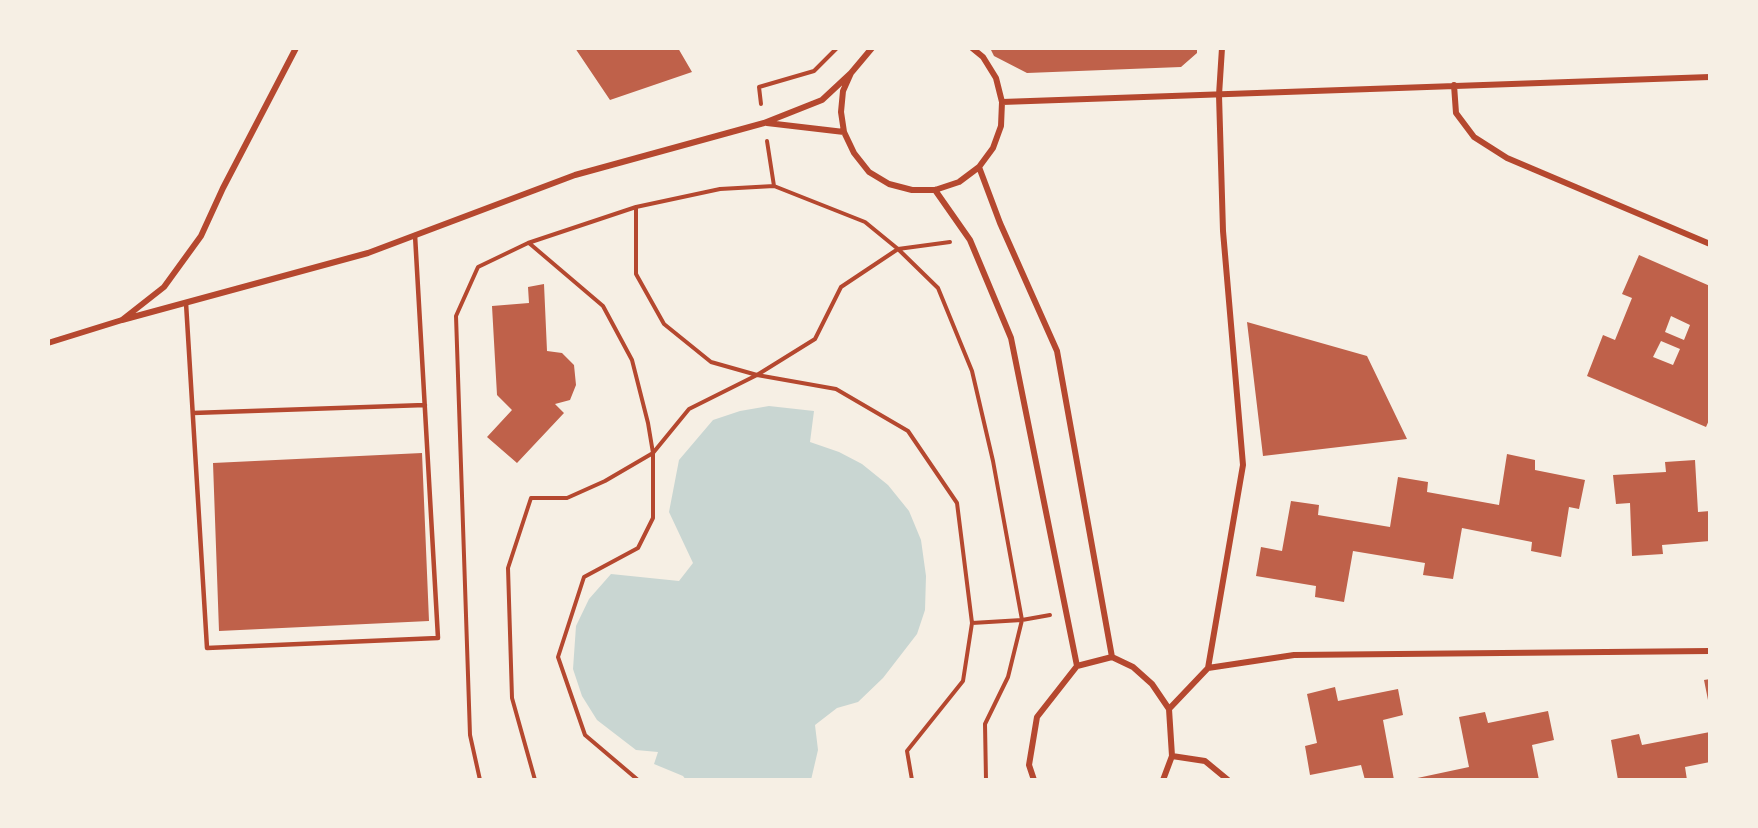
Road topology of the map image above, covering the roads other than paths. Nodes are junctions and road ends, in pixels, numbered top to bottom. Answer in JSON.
{"nodes":[{"id":1,"x":296,"y":48,"type":"edge"},
{"id":2,"x":872,"y":48,"type":"edge"},
{"id":3,"x":972,"y":48,"type":"edge"},
{"id":4,"x":1222,"y":48,"type":"edge"},
{"id":5,"x":851,"y":73,"type":"junction"},
{"id":6,"x":1710,"y":77,"type":"edge"},
{"id":7,"x":1454,"y":85,"type":"junction"},
{"id":8,"x":1219,"y":95,"type":"junction"},
{"id":9,"x":1002,"y":102,"type":"junction"},
{"id":10,"x":764,"y":123,"type":"junction"},
{"id":11,"x":844,"y":132,"type":"junction"},
{"id":12,"x":979,"y":167,"type":"junction"},
{"id":13,"x":935,"y":190,"type":"junction"},
{"id":14,"x":415,"y":236,"type":"junction"},
{"id":15,"x":1710,"y":244,"type":"edge"},
{"id":16,"x":186,"y":303,"type":"junction"},
{"id":17,"x":122,"y":320,"type":"junction"},
{"id":18,"x":48,"y":343,"type":"edge"},
{"id":19,"x":425,"y":405,"type":"junction"},
{"id":20,"x":193,"y":413,"type":"junction"},
{"id":21,"x":1710,"y":651,"type":"edge"},
{"id":22,"x":1112,"y":657,"type":"junction"},
{"id":23,"x":1077,"y":666,"type":"junction"},
{"id":24,"x":1208,"y":668,"type":"junction"},
{"id":25,"x":1169,"y":708,"type":"junction"},
{"id":26,"x":1172,"y":756,"type":"junction"},
{"id":27,"x":1034,"y":780,"type":"edge"},
{"id":28,"x":1163,"y":780,"type":"edge"},
{"id":29,"x":1228,"y":780,"type":"edge"}],
"edges":[{"from":1,"to":17,"type":"street"},
{"from":2,"to":5,"type":"street"},
{"from":3,"to":9,"type":"street"},
{"from":4,"to":8,"type":"street"},
{"from":5,"to":10,"type":"street"},
{"from":5,"to":11,"type":"street"},
{"from":6,"to":7,"type":"street"},
{"from":7,"to":8,"type":"street"},
{"from":7,"to":15,"type":"street"},
{"from":8,"to":9,"type":"street"},
{"from":8,"to":24,"type":"street"},
{"from":9,"to":12,"type":"street"},
{"from":10,"to":11,"type":"street"},
{"from":10,"to":14,"type":"street"},
{"from":11,"to":13,"type":"street"},
{"from":12,"to":13,"type":"street"},
{"from":12,"to":22,"type":"street"},
{"from":13,"to":23,"type":"street"},
{"from":14,"to":16,"type":"street"},
{"from":14,"to":19,"type":"lane"},
{"from":16,"to":17,"type":"street"},
{"from":16,"to":20,"type":"lane"},
{"from":17,"to":18,"type":"street"},
{"from":19,"to":20,"type":"lane"},
{"from":19,"to":20,"type":"lane"},
{"from":21,"to":24,"type":"street"},
{"from":22,"to":23,"type":"street"},
{"from":22,"to":25,"type":"street"},
{"from":23,"to":27,"type":"street"},
{"from":24,"to":25,"type":"street"},
{"from":25,"to":26,"type":"street"},
{"from":26,"to":28,"type":"street"},
{"from":26,"to":29,"type":"street"}]}
